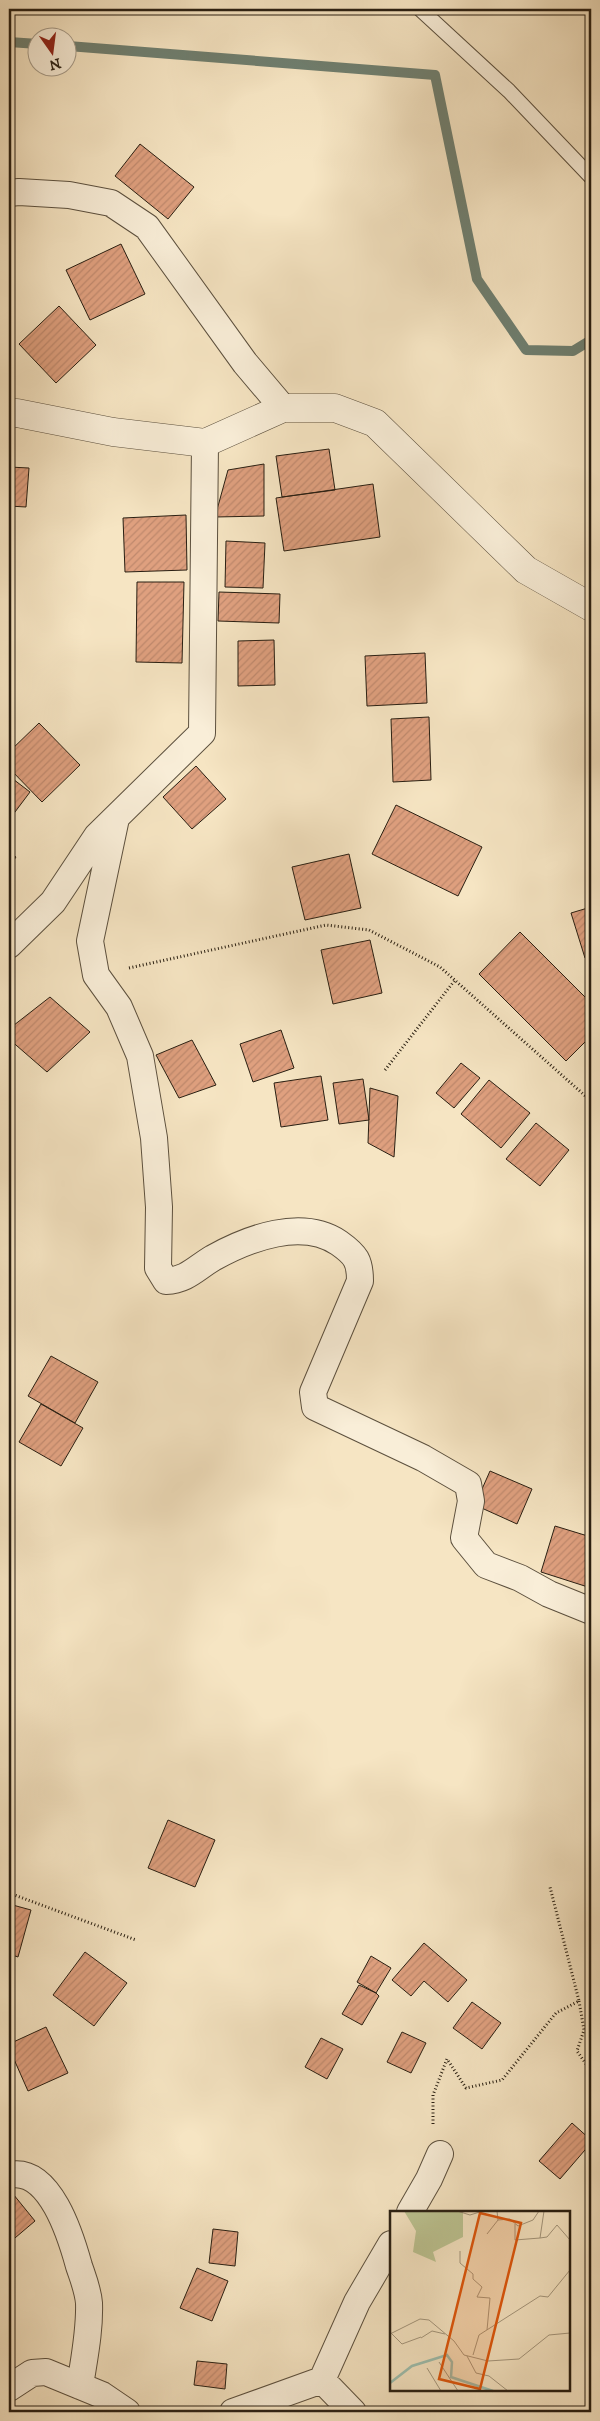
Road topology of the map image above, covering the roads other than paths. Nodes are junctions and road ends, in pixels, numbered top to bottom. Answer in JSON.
{"nodes":[{"id":1,"x":420,"y":9,"type":"edge"},
{"id":2,"x":591,"y":177,"type":"edge"},
{"id":3,"x":9,"y":193,"type":"edge"},
{"id":4,"x":283,"y":408,"type":"junction"},
{"id":5,"x":9,"y":414,"type":"edge"},
{"id":6,"x":205,"y":443,"type":"junction"},
{"id":7,"x":591,"y":607,"type":"edge"},
{"id":8,"x":116,"y":818,"type":"junction"},
{"id":9,"x":9,"y":945,"type":"edge"},
{"id":10,"x":591,"y":1611,"type":"edge"},
{"id":11,"x":440,"y":2154,"type":"road end"},
{"id":12,"x":9,"y":2175,"type":"edge"},
{"id":13,"x":411,"y":2211,"type":"edge"},
{"id":14,"x":390,"y":2246,"type":"edge"},
{"id":15,"x":322,"y":2380,"type":"junction"},
{"id":16,"x":9,"y":2388,"type":"edge"},
{"id":17,"x":92,"y":2398,"type":"edge"},
{"id":18,"x":127,"y":2412,"type":"edge"},
{"id":19,"x":233,"y":2412,"type":"edge"},
{"id":20,"x":352,"y":2412,"type":"edge"}],
"edges":[{"from":1,"to":2,"type":"lane"},
{"from":3,"to":4,"type":"street"},
{"from":4,"to":6,"type":"street"},
{"from":4,"to":7,"type":"street"},
{"from":5,"to":6,"type":"street"},
{"from":6,"to":8,"type":"street"},
{"from":8,"to":9,"type":"street"},
{"from":8,"to":10,"type":"street"},
{"from":11,"to":13,"type":"street"},
{"from":12,"to":17,"type":"street"},
{"from":14,"to":15,"type":"street"},
{"from":15,"to":19,"type":"street"},
{"from":15,"to":20,"type":"street"},
{"from":16,"to":17,"type":"street"},
{"from":17,"to":18,"type":"street"}]}
